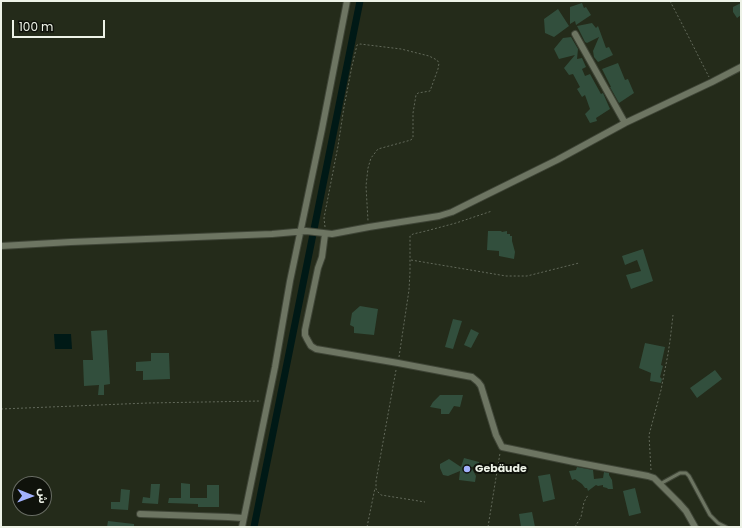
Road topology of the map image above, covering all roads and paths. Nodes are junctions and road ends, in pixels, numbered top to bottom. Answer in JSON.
{"nodes":[{"id":1,"x":347,"y":1,"type":"edge"},
{"id":2,"x":670,"y":1,"type":"edge"},
{"id":3,"x":575,"y":34,"type":"dead end"},
{"id":4,"x":741,"y":67,"type":"edge"},
{"id":5,"x":712,"y":82,"type":"junction"},
{"id":6,"x":626,"y":123,"type":"junction"},
{"id":7,"x":492,"y":211,"type":"dead end"},
{"id":8,"x":369,"y":227,"type":"junction"},
{"id":9,"x":304,"y":231,"type":"junction"},
{"id":10,"x":322,"y":234,"type":"junction"},
{"id":11,"x":1,"y":246,"type":"edge"},
{"id":12,"x":411,"y":260,"type":"junction"},
{"id":13,"x":578,"y":263,"type":"dead end"},
{"id":14,"x":673,"y":315,"type":"dead end"},
{"id":15,"x":398,"y":362,"type":"junction"},
{"id":16,"x":268,"y":401,"type":"junction"},
{"id":17,"x":1,"y":409,"type":"edge"},
{"id":18,"x":502,"y":447,"type":"junction"},
{"id":19,"x":651,"y":477,"type":"junction"},
{"id":20,"x":660,"y":484,"type":"junction"},
{"id":21,"x":376,"y":486,"type":"junction"},
{"id":22,"x":588,"y":495,"type":"dead end"},
{"id":23,"x":425,"y":502,"type":"dead end"},
{"id":24,"x":140,"y":514,"type":"dead end"},
{"id":25,"x":243,"y":518,"type":"junction"},
{"id":26,"x":242,"y":527,"type":"edge"},
{"id":27,"x":367,"y":527,"type":"edge"},
{"id":28,"x":488,"y":527,"type":"edge"},
{"id":29,"x":575,"y":527,"type":"edge"},
{"id":30,"x":695,"y":527,"type":"edge"},
{"id":31,"x":726,"y":527,"type":"edge"}],
"edges":[{"from":1,"to":9,"type":"street"},
{"from":2,"to":5,"type":"path"},
{"from":3,"to":6,"type":"street"},
{"from":4,"to":5,"type":"street"},
{"from":5,"to":6,"type":"street"},
{"from":6,"to":8,"type":"street"},
{"from":7,"to":12,"type":"path"},
{"from":8,"to":10,"type":"street"},
{"from":8,"to":10,"type":"path"},
{"from":9,"to":10,"type":"street"},
{"from":9,"to":11,"type":"street"},
{"from":9,"to":16,"type":"street"},
{"from":10,"to":15,"type":"street"},
{"from":12,"to":13,"type":"path"},
{"from":12,"to":15,"type":"path"},
{"from":14,"to":19,"type":"path"},
{"from":15,"to":18,"type":"street"},
{"from":15,"to":21,"type":"path"},
{"from":16,"to":17,"type":"path"},
{"from":16,"to":25,"type":"street"},
{"from":18,"to":19,"type":"street"},
{"from":18,"to":28,"type":"path"},
{"from":19,"to":20,"type":"street"},
{"from":20,"to":30,"type":"street"},
{"from":20,"to":31,"type":"lane"},
{"from":21,"to":23,"type":"path"},
{"from":21,"to":27,"type":"path"},
{"from":22,"to":29,"type":"path"},
{"from":24,"to":25,"type":"street"},
{"from":25,"to":26,"type":"street"}]}
